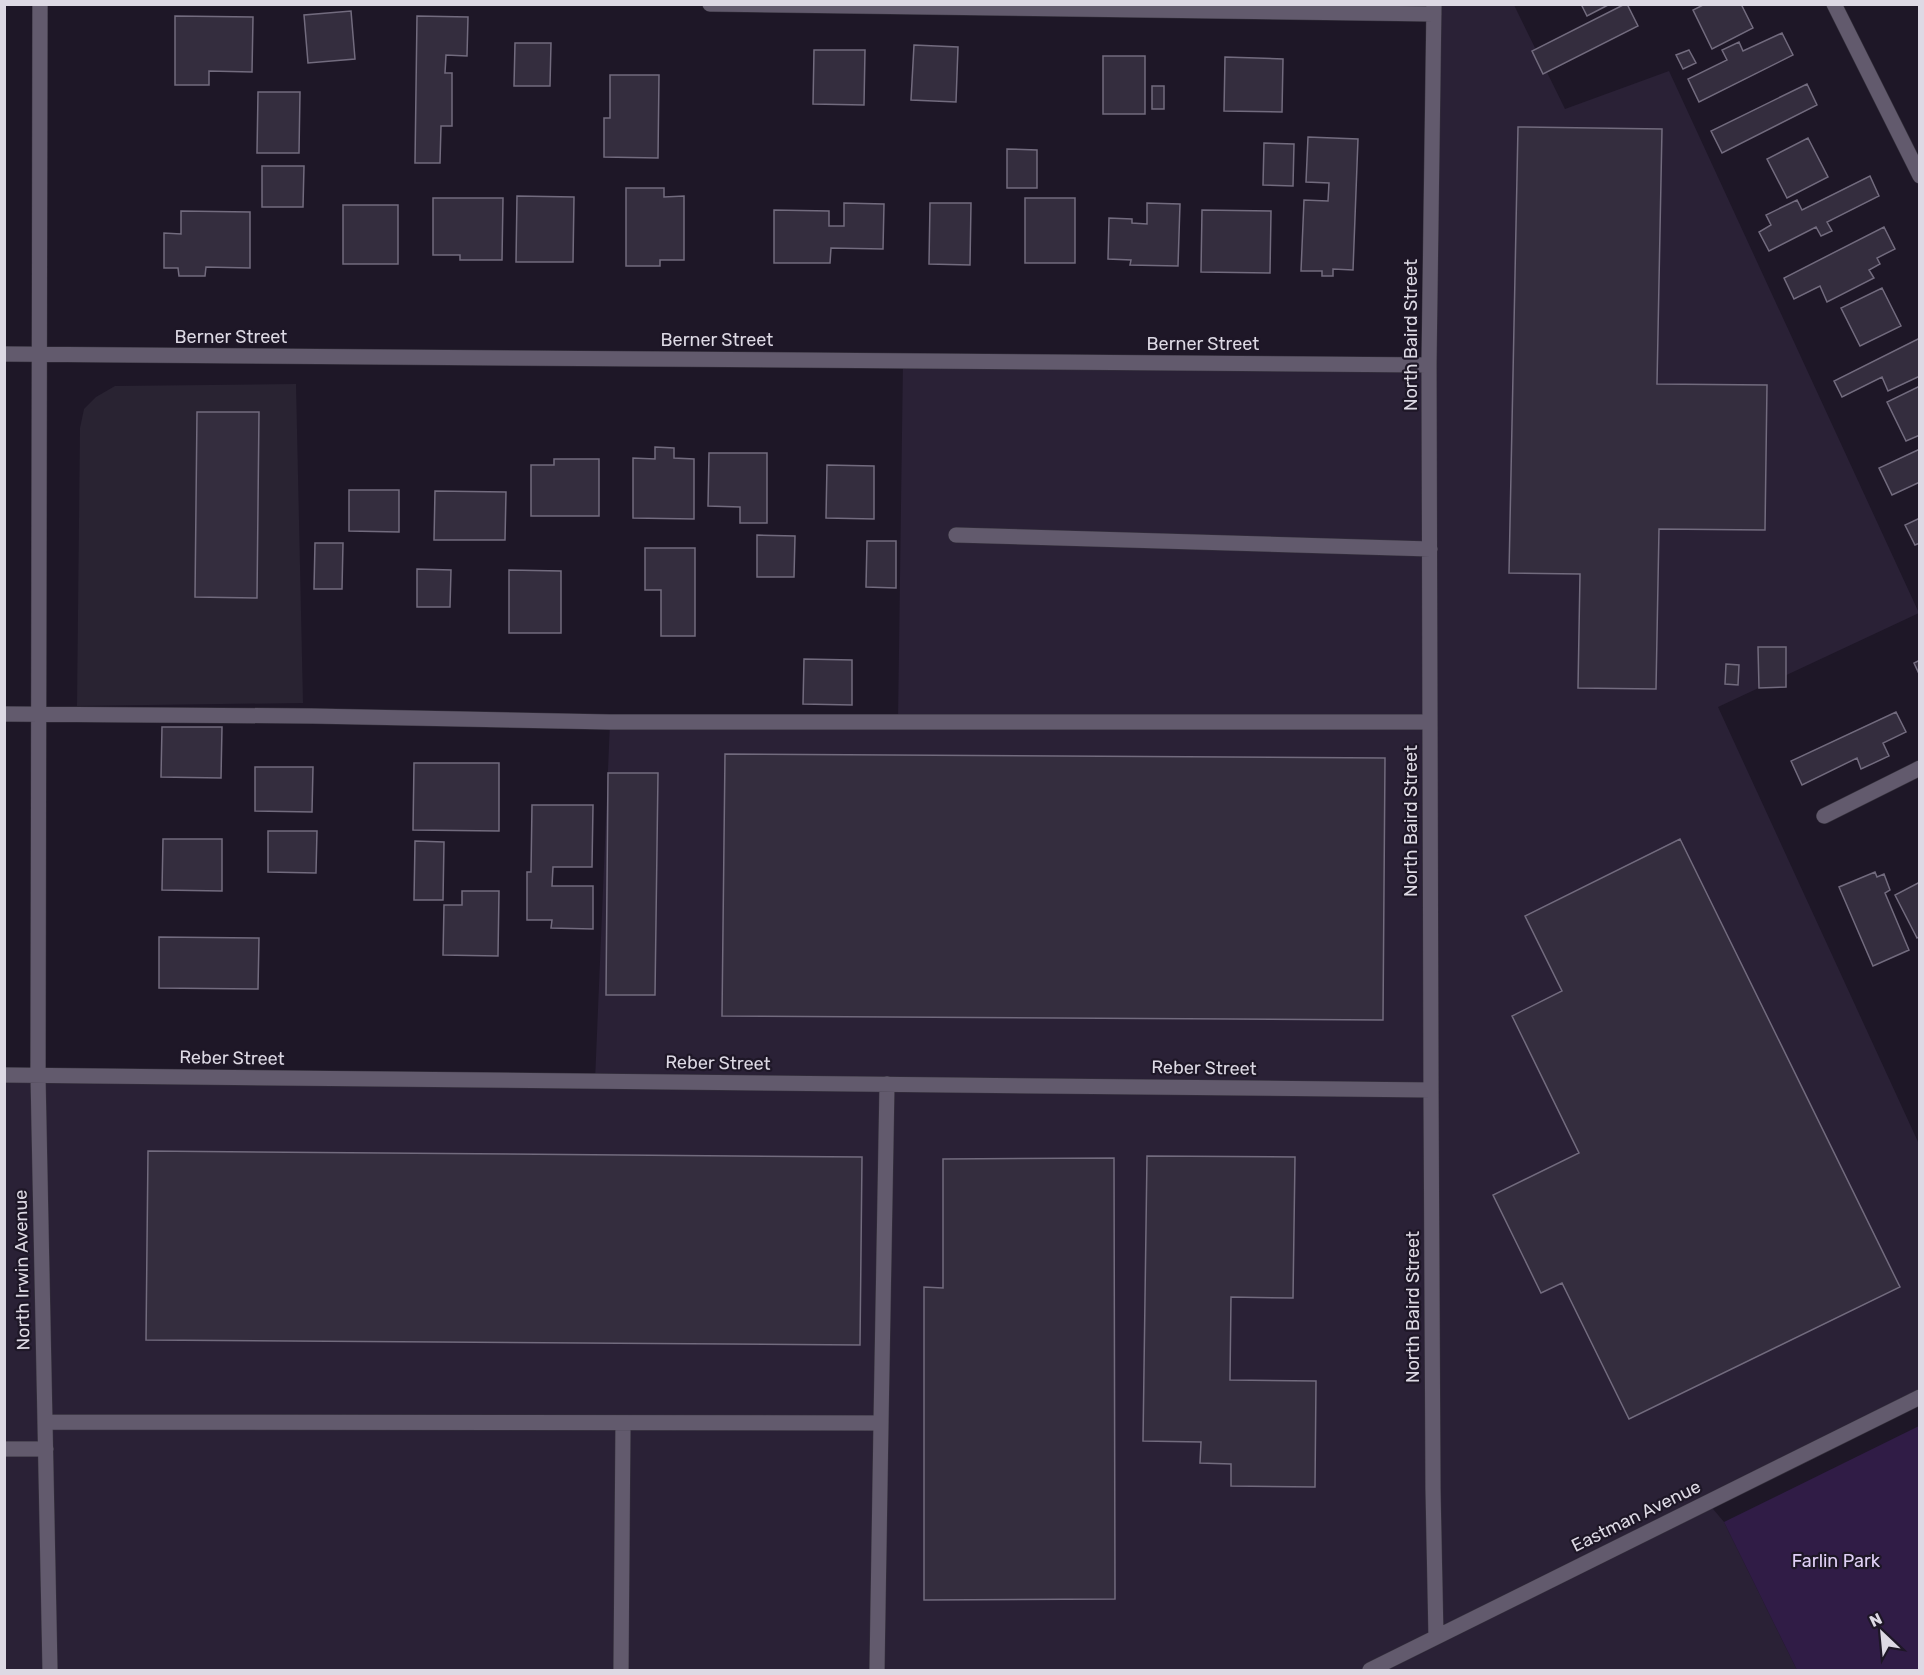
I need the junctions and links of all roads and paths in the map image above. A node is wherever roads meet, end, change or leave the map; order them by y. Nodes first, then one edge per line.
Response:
1 (40, 4) edge
2 (710, 4) edge
3 (1834, 4) edge
4 (1434, 9) edge
5 (1920, 176) edge
6 (4, 354) edge
7 (39, 355) junction
8 (1429, 365) junction
9 (956, 535) dead end
10 (1430, 549) junction
11 (4, 714) edge
12 (38, 714) junction
13 (1430, 722) junction
14 (1920, 768) edge
15 (1824, 816) dead end
16 (4, 1075) edge
17 (38, 1076) junction
18 (887, 1084) junction
19 (1431, 1090) junction
20 (1920, 1397) edge
21 (45, 1422) junction
22 (623, 1423) junction
23 (881, 1423) junction
24 (4, 1449) edge
25 (45, 1449) junction
26 (1436, 1637) junction
27 (50, 1671) edge
28 (621, 1671) edge
29 (877, 1671) edge
30 (1370, 1671) edge

1 - 7 street, North Irwin Avenue
2 - 4 street
3 - 5 street
4 - 8 street, North Baird Street
6 - 7 street, Berner Street
7 - 8 street, Berner Street
7 - 12 street, North Irwin Avenue
8 - 10 street, North Baird Street
9 - 10 street
10 - 13 street, North Baird Street
11 - 12 street
12 - 13 street
12 - 17 street, North Irwin Avenue
13 - 19 street, North Baird Street
14 - 15 street
16 - 17 street, Reber Street
17 - 18 street, Reber Street
17 - 21 street, North Irwin Avenue
18 - 19 street, Reber Street
18 - 23 street
19 - 26 street, North Baird Street
20 - 26 street, Eastman Avenue
21 - 22 street
21 - 25 street, North Irwin Avenue
22 - 23 street
22 - 28 street
23 - 29 street
24 - 25 street
25 - 27 street, North Irwin Avenue
26 - 30 street, Eastman Avenue

